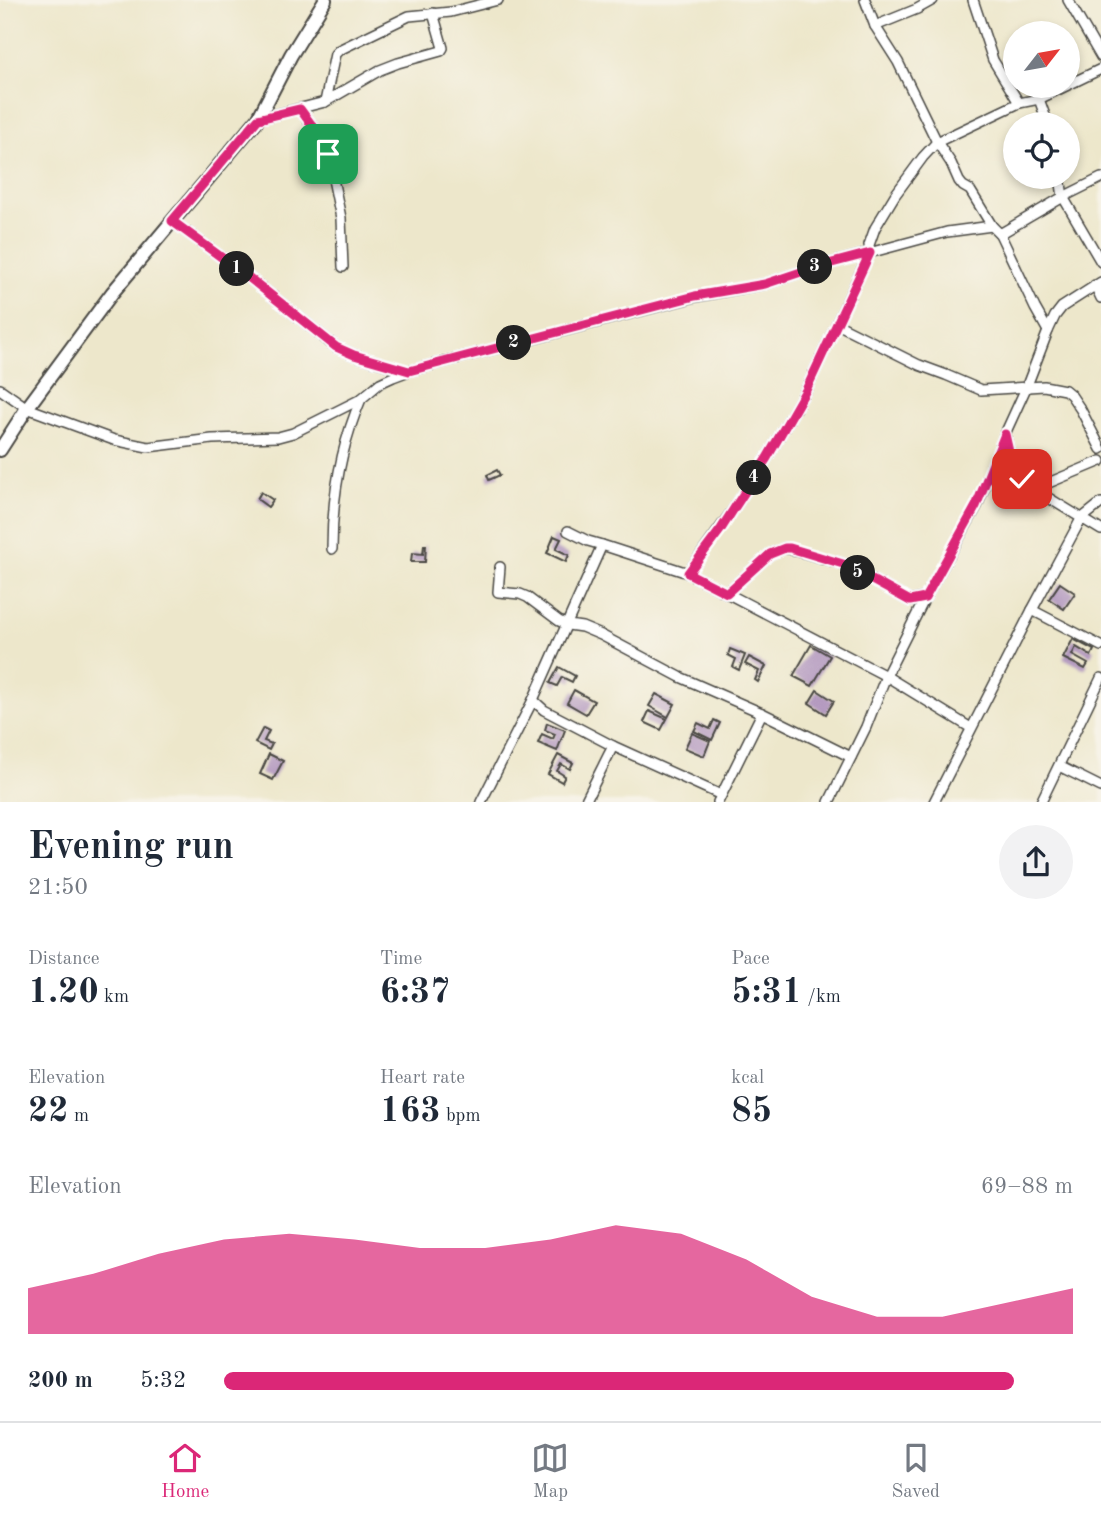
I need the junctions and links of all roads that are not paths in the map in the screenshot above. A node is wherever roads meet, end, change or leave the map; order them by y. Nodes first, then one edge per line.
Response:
1 (325, 0) edge
2 (498, 0) edge
3 (865, 0) edge
4 (933, 0) edge
5 (973, 0) edge
6 (1068, 0) edge
7 (433, 13) junction
8 (875, 26) junction
9 (1101, 57) edge
10 (1101, 69) edge
11 (1039, 99) junction
12 (325, 102) junction
13 (1019, 103) junction
14 (300, 109) junction
15 (1044, 112) edge
16 (258, 119) junction
17 (937, 142) junction
18 (1101, 178) edge
19 (1062, 189) edge
20 (1063, 197) junction
21 (172, 221) junction
22 (992, 226) junction
23 (1000, 234) junction
24 (870, 253) junction
25 (1101, 262) edge
26 (343, 267) dead end
27 (1098, 283) edge
28 (1101, 298) edge
29 (837, 324) junction
30 (1048, 331) junction
31 (409, 371) junction
32 (1026, 388) junction
33 (0, 389) edge
34 (361, 399) junction
35 (27, 408) junction
36 (1005, 434) junction
37 (1101, 449) edge
38 (0, 450) edge
39 (1101, 461) edge
40 (1034, 489) junction
41 (1101, 503) edge
42 (1081, 519) junction
43 (1101, 530) edge
44 (568, 531) dead end
45 (602, 545) junction
46 (332, 548) dead end
47 (500, 567) dead end
48 (688, 573) junction
49 (727, 593) junction
50 (925, 598) junction
51 (1032, 610) junction
52 (568, 625) junction
53 (1101, 646) edge
54 (886, 676) junction
55 (1101, 678) edge
56 (533, 700) junction
57 (762, 713) junction
58 (971, 728) junction
59 (613, 746) junction
60 (851, 757) junction
61 (1059, 766) junction
62 (1101, 787) edge
63 (719, 798) edge
64 (936, 801) edge
65 (481, 802) edge
66 (585, 802) edge
67 (829, 802) edge
68 (1041, 802) edge

1 - 16 street
2 - 7 street
3 - 8 street
4 - 8 street
5 - 13 street
6 - 9 street
7 - 12 street
7 - 12 street
8 - 17 street
10 - 11 street
11 - 13 street
11 - 15 street
12 - 14 street
13 - 17 street
14 - 16 street
14 - 26 street
16 - 21 street
17 - 22 street
17 - 24 street
18 - 20 street
19 - 20 street
20 - 23 street
20 - 25 street
21 - 31 street
21 - 35 street
22 - 23 street
22 - 24 street
23 - 30 street
24 - 29 street
24 - 31 street
27 - 28 street
27 - 30 street
29 - 32 street
29 - 48 street
30 - 32 street
31 - 34 street
32 - 36 street
32 - 37 street
33 - 35 street
34 - 35 street
34 - 46 street
35 - 38 street
36 - 40 street
36 - 50 street
39 - 40 street
40 - 42 street
41 - 42 street
42 - 43 street
42 - 51 street
44 - 45 street
45 - 48 street
45 - 52 street
47 - 52 street
48 - 49 street
49 - 50 street
49 - 54 street
50 - 54 street
51 - 53 street
51 - 58 street
52 - 56 street
52 - 57 street
54 - 58 street
54 - 60 street
55 - 61 street
56 - 59 street
56 - 65 street
57 - 60 street
57 - 63 street
58 - 64 street
59 - 63 street
59 - 66 street
60 - 67 street
61 - 62 street
61 - 68 street

